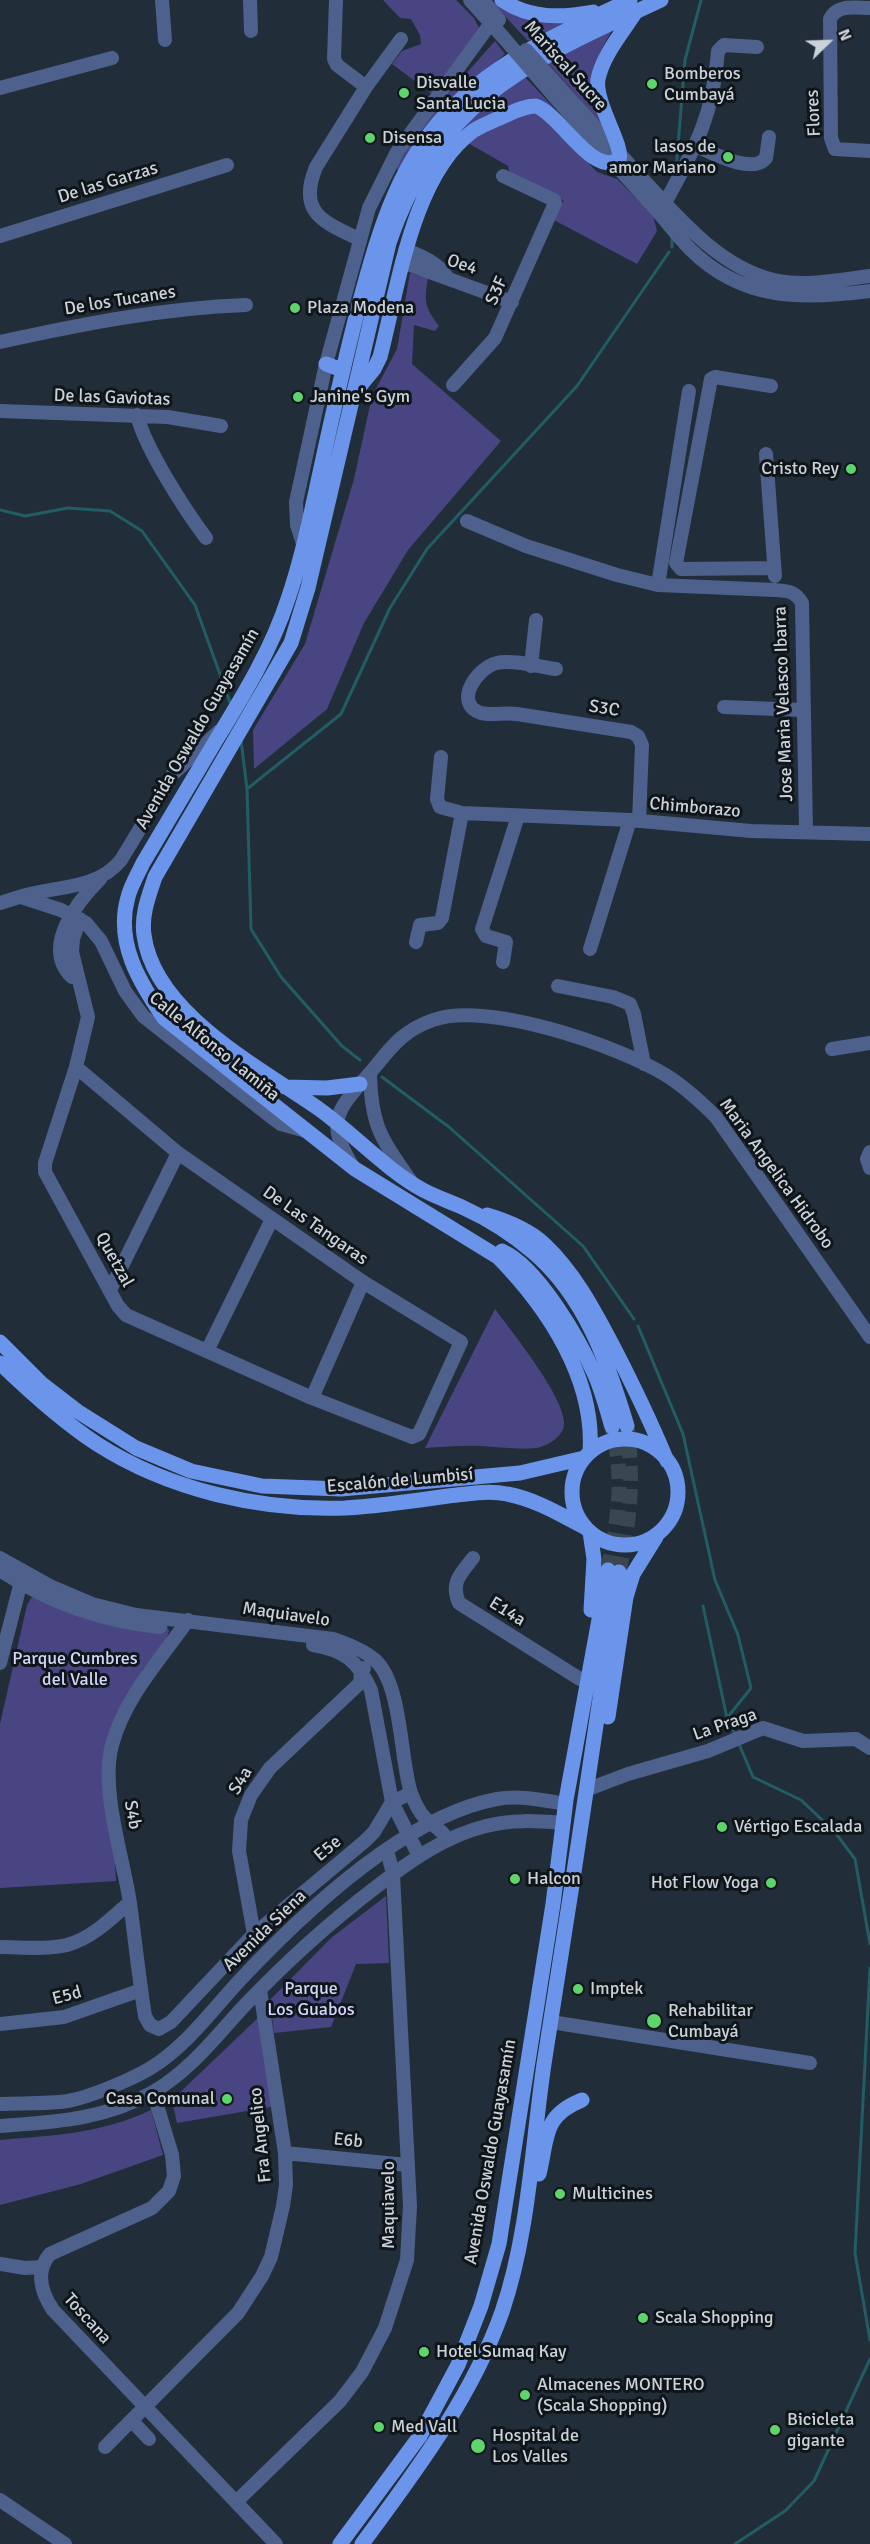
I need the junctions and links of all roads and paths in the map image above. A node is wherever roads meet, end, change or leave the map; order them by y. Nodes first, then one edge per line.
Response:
1 (162, 0) edge
2 (250, 0) edge
3 (336, 0) edge
4 (470, 0) edge
5 (483, 0) edge
6 (502, 0) edge
7 (661, 0) edge
8 (633, 6) edge
9 (616, 7) junction
10 (870, 8) edge
11 (493, 20) junction
12 (250, 31) dead end
13 (401, 39) dead end
14 (165, 40) dead end
15 (757, 47) dead end
16 (112, 58) dead end
17 (366, 87) junction
18 (0, 88) edge
19 (769, 137) dead end
20 (696, 146) junction
21 (870, 151) edge
22 (616, 159) junction
23 (227, 165) dead end
24 (502, 176) dead end
25 (665, 203) junction
26 (361, 234) junction
27 (0, 236) edge
28 (404, 256) junction
29 (870, 276) edge
30 (870, 291) edge
31 (512, 302) junction
32 (246, 305) dead end
33 (0, 342) edge
34 (326, 364) junction
35 (342, 370) junction
36 (453, 385) dead end
37 (771, 386) dead end
38 (689, 391) dead end
39 (353, 394) junction
40 (0, 411) edge
41 (137, 415) junction
42 (221, 426) dead end
43 (766, 454) dead end
44 (467, 521) dead end
45 (206, 538) dead end
46 (304, 547) junction
47 (774, 568) junction
48 (658, 585) junction
49 (776, 590) junction
50 (536, 620) dead end
51 (531, 666) junction
52 (556, 669) dead end
53 (724, 707) dead end
54 (804, 710) junction
55 (234, 722) junction
56 (441, 757) dead end
57 (462, 813) junction
58 (518, 816) junction
59 (635, 820) junction
60 (806, 831) junction
61 (870, 834) edge
62 (101, 877) junction
63 (21, 897) junction
64 (0, 903) edge
65 (75, 917) junction
66 (416, 942) dead end
67 (590, 949) dead end
68 (503, 962) dead end
69 (558, 986) dead end
70 (870, 1043) edge
71 (832, 1049) dead end
72 (644, 1064) junction
73 (76, 1067) junction
74 (368, 1076) junction
75 (285, 1087) junction
76 (335, 1122) junction
77 (309, 1132) junction
78 (870, 1152) edge
79 (178, 1153) junction
80 (870, 1168) edge
81 (355, 1169) junction
82 (411, 1182) junction
83 (467, 1210) junction
84 (272, 1219) junction
85 (458, 1231) junction
86 (363, 1282) junction
87 (110, 1290) junction
88 (870, 1337) edge
89 (0, 1342) edge
90 (207, 1351) junction
91 (0, 1363) edge
92 (312, 1398) junction
93 (419, 1434) joint
94 (587, 1455) junction
95 (667, 1461) junction
96 (588, 1530) junction
97 (659, 1533) junction
98 (0, 1558) edge
99 (473, 1558) dead end
100 (0, 1570) edge
101 (22, 1578) junction
102 (185, 1624) junction
103 (375, 1660) junction
104 (0, 1663) edge
105 (386, 1677) junction
106 (580, 1679) junction
107 (363, 1680) junction
108 (870, 1748) edge
109 (591, 1788) junction
110 (411, 1793) junction
111 (392, 1802) junction
112 (565, 1802) junction
113 (431, 1823) junction
114 (563, 1823) junction
115 (581, 1828) junction
116 (408, 1837) junction
117 (448, 1840) junction
118 (387, 1850) junction
119 (419, 1856) junction
120 (393, 1874) junction
121 (130, 1902) junction
122 (254, 1934) junction
123 (0, 1947) edge
124 (260, 1989) junction
125 (141, 1990) junction
126 (551, 2022) junction
127 (0, 2024) edge
128 (159, 2030) joint
129 (810, 2063) dead end
130 (153, 2092) junction
131 (582, 2100) dead end
132 (0, 2104) edge
133 (0, 2126) edge
134 (285, 2153) junction
135 (407, 2165) junction
136 (527, 2198) junction
137 (0, 2264) edge
138 (42, 2267) junction
139 (144, 2408) junction
140 (132, 2421) junction
141 (149, 2439) dead end
142 (105, 2447) dead end
143 (0, 2500) edge
144 (237, 2501) junction
145 (65, 2544) edge
146 (276, 2544) edge
147 (340, 2544) edge
148 (362, 2544) edge

1 - 14 street
2 - 12 street
3 - 17 street
4 - 11 street, Mariscal Sucre
5 - 11 street, Mariscal Sucre
6 - 9 main road
7 - 8 main road, Avenida Oswaldo Guayasamín
8 - 9 main road, Avenida Oswaldo Guayasamín
8 - 22 main road
8 - 39 main road, Avenida Oswaldo Guayasamín
9 - 35 main road, Avenida Oswaldo Guayasamín
10 - 21 street, Flores
11 - 22 street, Mariscal Sucre, bridge
11 - 26 street
13 - 17 street
15 - 20 street
16 - 18 street
17 - 26 street
19 - 20 street
20 - 25 street
22 - 25 street
22 - 28 main road
22 - 30 street
23 - 27 street, De las Garzas
24 - 31 street, S3F
25 - 29 street
26 - 34 street
28 - 31 street, Oe4
28 - 39 main road
31 - 36 street, S3F
32 - 33 street, De los Tucanes
34 - 35 main road
34 - 46 street
35 - 46 main road, Avenida Oswaldo Guayasamín
37 - 47 street
38 - 48 street
39 - 55 main road, Avenida Oswaldo Guayasamín
40 - 41 street, De las Gaviotas
41 - 42 street, De las Gaviotas
41 - 45 street
43 - 47 street
44 - 48 street, Jose Maria Velasco Ibarra
46 - 55 main road, Avenida Oswaldo Guayasamín
47 - 49 street
48 - 49 street, Jose Maria Velasco Ibarra
49 - 54 street, Jose Maria Velasco Ibarra
50 - 51 street
51 - 52 street
51 - 59 street, S3C
53 - 54 street
54 - 60 street, Jose Maria Velasco Ibarra
55 - 62 street
55 - 75 main road, Avenida Oswaldo Guayasamín
55 - 77 main road, Avenida Oswaldo Guayasamín
56 - 57 street
57 - 58 street, Chimborazo
57 - 66 street
58 - 59 street, Chimborazo
58 - 68 street
59 - 60 street, Chimborazo
59 - 67 street, S3C
60 - 61 street, Chimborazo
62 - 63 street
62 - 65 street
63 - 64 street
63 - 65 street, Calle Alfonso Lamiña
65 - 73 street, Quetzal
65 - 77 street, Calle Alfonso Lamiña
69 - 72 street
70 - 71 street
72 - 74 street, Maria Angelica Hidrobo
72 - 88 street, Maria Angelica Hidrobo
73 - 79 street, De Las Tangaras
73 - 87 street, Quetzal
74 - 75 main road
74 - 76 street, Maria Angelica Hidrobo
74 - 82 street
75 - 76 main road, Avenida Oswaldo Guayasamín
76 - 81 street
76 - 82 main road, Avenida Oswaldo Guayasamín
77 - 81 main road, Avenida Oswaldo Guayasamín
78 - 80 street
79 - 84 street, De Las Tangaras
79 - 87 street
81 - 85 main road, Avenida Oswaldo Guayasamín
82 - 83 main road, Avenida Oswaldo Guayasamín
83 - 85 main road, Avenida Oswaldo Guayasamín
83 - 95 main road, Avenida Oswaldo Guayasamín
84 - 86 street, De Las Tangaras
84 - 90 street
85 - 94 main road, Avenida Oswaldo Guayasamín
86 - 92 street
86 - 93 street, De Las Tangaras
87 - 90 street, Quetzal
89 - 94 main road, Escalón de Lumbisí
90 - 92 street, Quetzal
91 - 96 main road, Escalón de Lumbisí
92 - 93 street, Quetzal
94 - 95 main road
94 - 96 main road
95 - 97 main road
96 - 97 main road
96 - 106 main road, Avenida Oswaldo Guayasamín
97 - 109 main road, Avenida Oswaldo Guayasamín
98 - 101 street, Maquiavelo
99 - 106 street, E14a
100 - 101 street, Maquiavelo
101 - 102 street, Maquiavelo
101 - 104 street
102 - 103 street, Maquiavelo
102 - 107 street, Maquiavelo
102 - 121 street, S4b
103 - 105 street, Maquiavelo
103 - 107 street, S4a
105 - 107 street, S4a
105 - 110 street, Maquiavelo
106 - 112 main road, Avenida Oswaldo Guayasamín
107 - 111 street
107 - 122 street, S4a
108 - 109 street, La Praga
109 - 115 main road, Avenida Oswaldo Guayasamín
110 - 111 street
110 - 113 street, Maquiavelo
111 - 116 street
111 - 122 street, E5e
112 - 113 street, Avenida Siena
112 - 114 main road, Avenida Oswaldo Guayasamín
112 - 115 main road, Avenida Oswaldo Guayasamín
113 - 116 street, Avenida Siena
113 - 117 street, Maquiavelo
114 - 117 street, Avenida Siena
114 - 147 main road, Avenida Oswaldo Guayasamín
115 - 126 main road, Avenida Oswaldo Guayasamín
116 - 118 street, Avenida Siena
116 - 119 street
117 - 119 street, Avenida Siena
118 - 120 street, Maquiavelo
118 - 132 street, Avenida Siena
119 - 120 street, Avenida Siena
120 - 124 street, Avenida Siena
120 - 135 street, Maquiavelo
121 - 123 street
121 - 125 street, S4b
122 - 128 street, E5e
124 - 130 street, Avenida Siena
124 - 134 street, Fra Angelico
125 - 127 street, E5d
125 - 128 street, S4b
126 - 129 street
126 - 136 main road, Avenida Oswaldo Guayasamín
130 - 133 street, Avenida Siena
130 - 138 street
131 - 136 main road
134 - 135 street, E6b
134 - 139 street, Fra Angelico
135 - 144 street, Maquiavelo
136 - 148 main road, Avenida Oswaldo Guayasamín
137 - 138 street
138 - 139 street, Toscana
139 - 140 street, Fra Angelico
139 - 144 street, Toscana
140 - 141 street
140 - 142 street, Fra Angelico
143 - 145 street
144 - 146 street, Toscana

